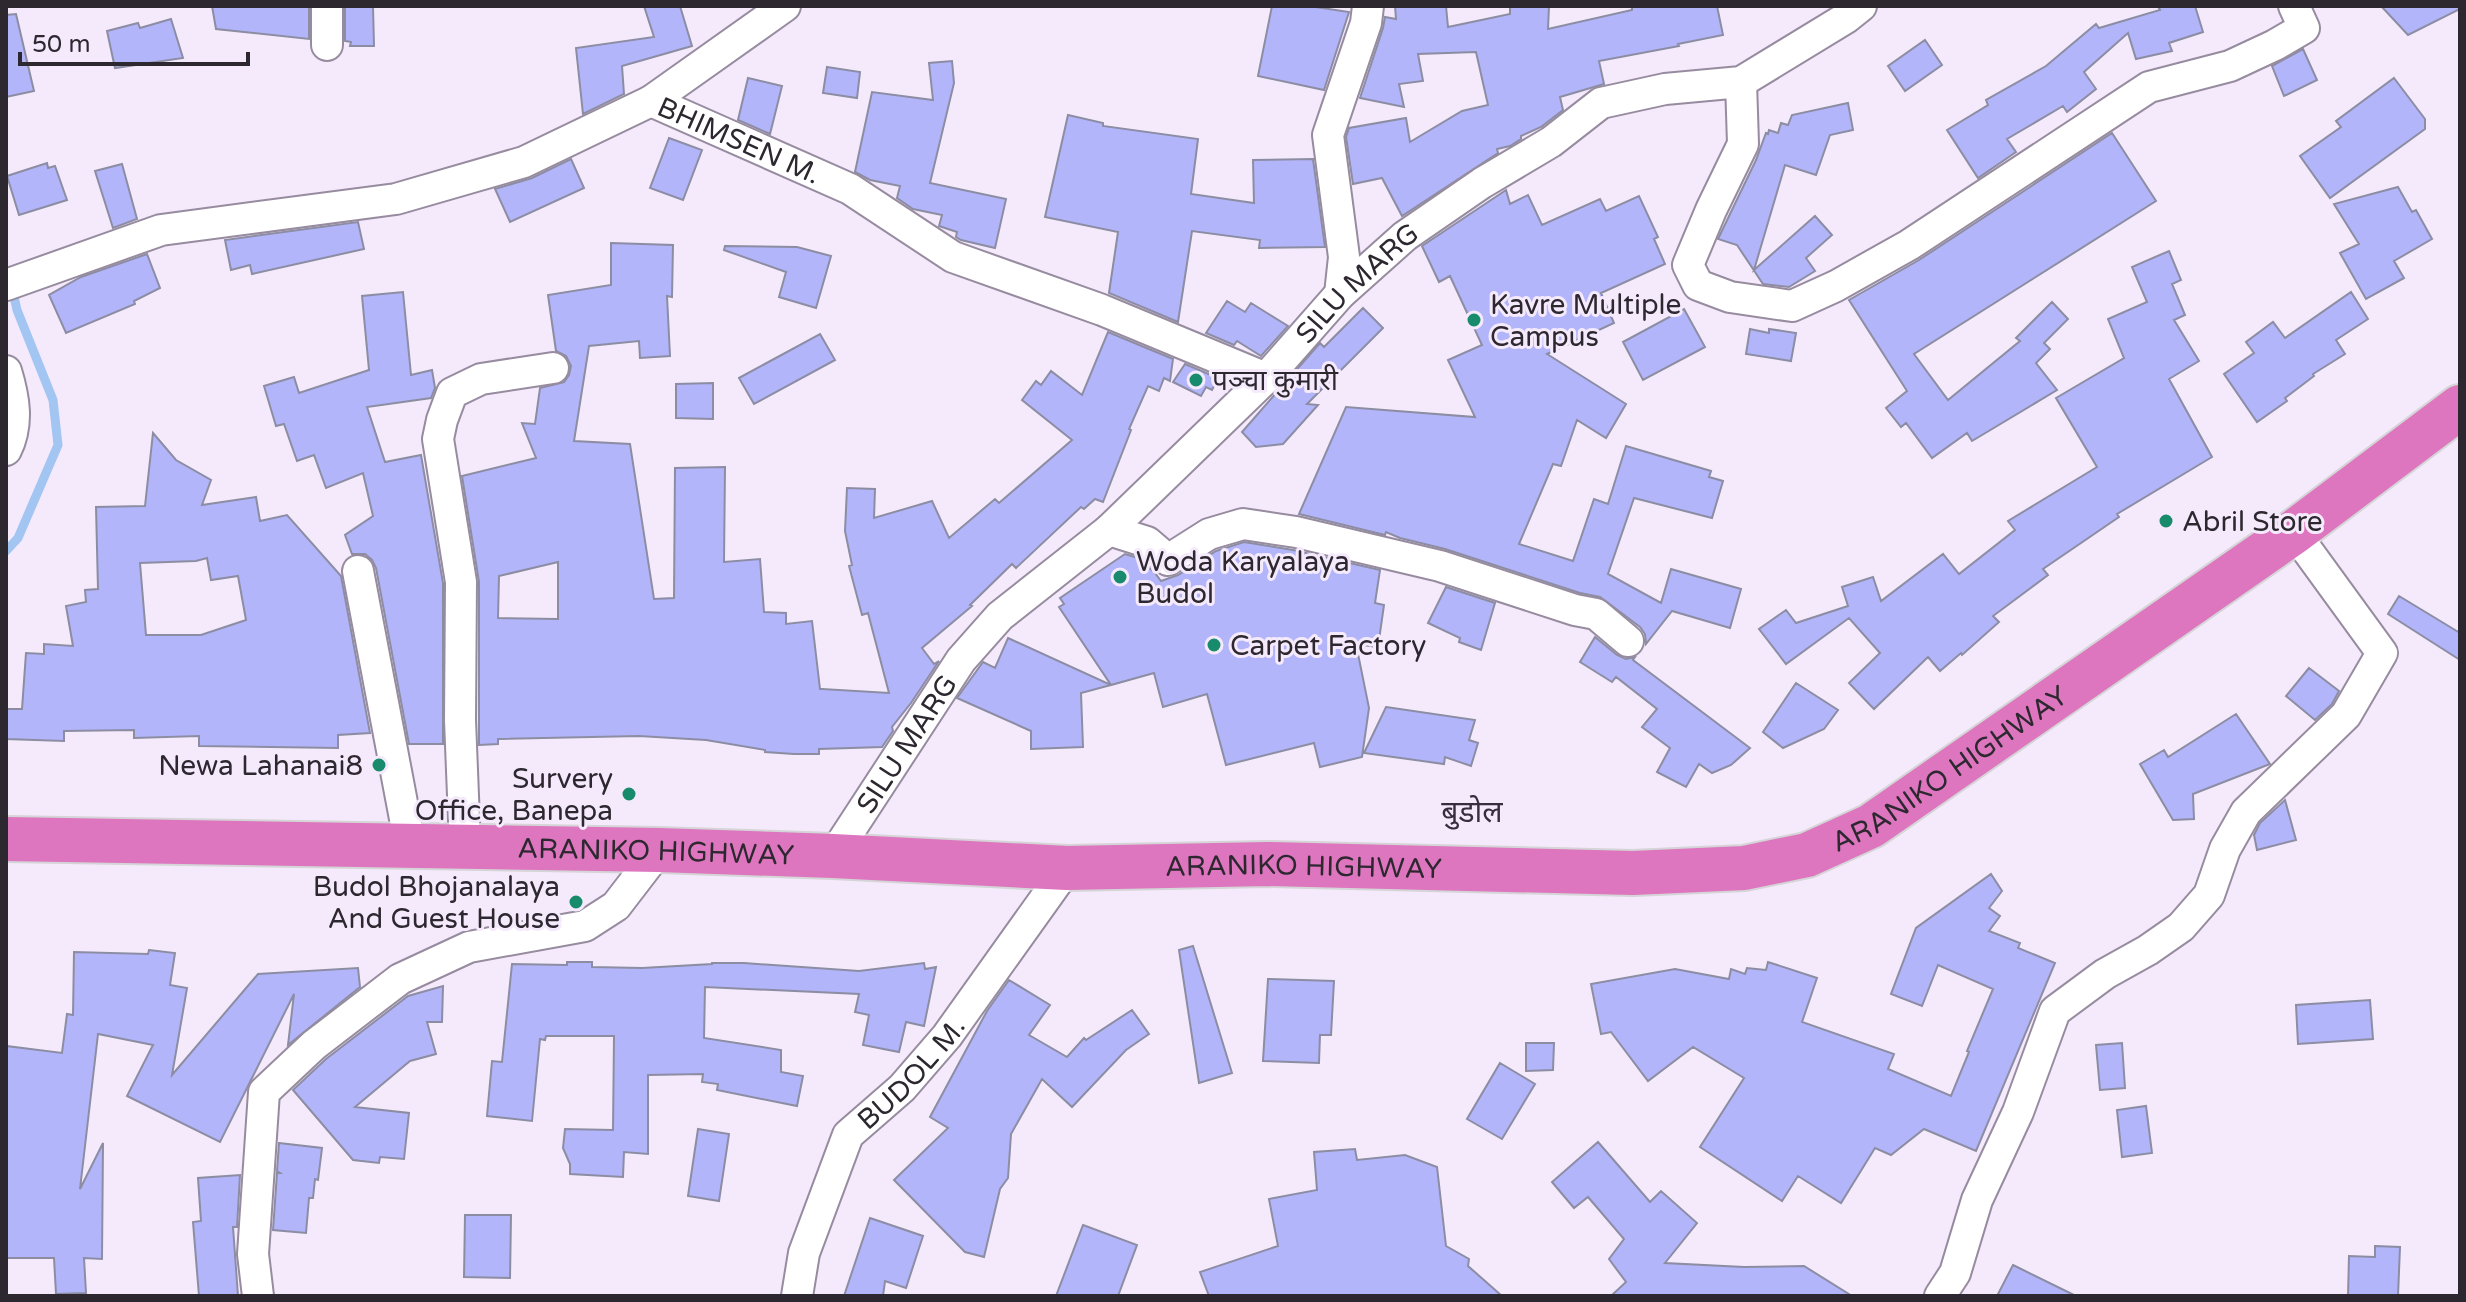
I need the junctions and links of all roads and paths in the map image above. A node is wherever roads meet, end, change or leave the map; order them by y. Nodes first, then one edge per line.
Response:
1 (327, 6) edge
2 (785, 6) edge
3 (1368, 6) edge
4 (1861, 6) edge
5 (2294, 6) edge
6 (327, 45) dead end
7 (1741, 82) junction
8 (651, 101) junction
9 (6, 285) edge
10 (1340, 294) junction
11 (553, 368) dead end
12 (6, 371) edge
13 (1266, 378) junction
14 (2460, 407) edge
15 (6, 450) edge
16 (1109, 530) junction
17 (2294, 532) junction
18 (358, 571) dead end
19 (1628, 641) dead end
20 (6, 839) edge
21 (410, 845) junction
22 (465, 846) junction
23 (659, 850) junction
24 (833, 856) junction
25 (1067, 868) junction
26 (258, 1296) edge
27 (797, 1296) edge
28 (1940, 1296) edge

1 - 6 street
2 - 8 street
3 - 10 street
4 - 7 street, SILU MARG
5 - 7 street
7 - 10 street, SILU MARG
8 - 9 street, BHIMSEN M.
8 - 13 street, BHIMSEN M.
10 - 13 street, SILU MARG
11 - 22 street
12 - 15 street
13 - 16 street, SILU MARG
14 - 17 highway, ARANIKO HIGHWAY
16 - 19 street
16 - 24 street, SILU MARG
17 - 25 highway, ARANIKO HIGHWAY
17 - 28 street
18 - 21 street
20 - 21 highway, ARANIKO HIGHWAY
21 - 22 highway, ARANIKO HIGHWAY
22 - 23 highway, ARANIKO HIGHWAY
23 - 24 highway, ARANIKO HIGHWAY
23 - 26 street
24 - 25 highway, ARANIKO HIGHWAY
25 - 27 street, BUDOL M.

